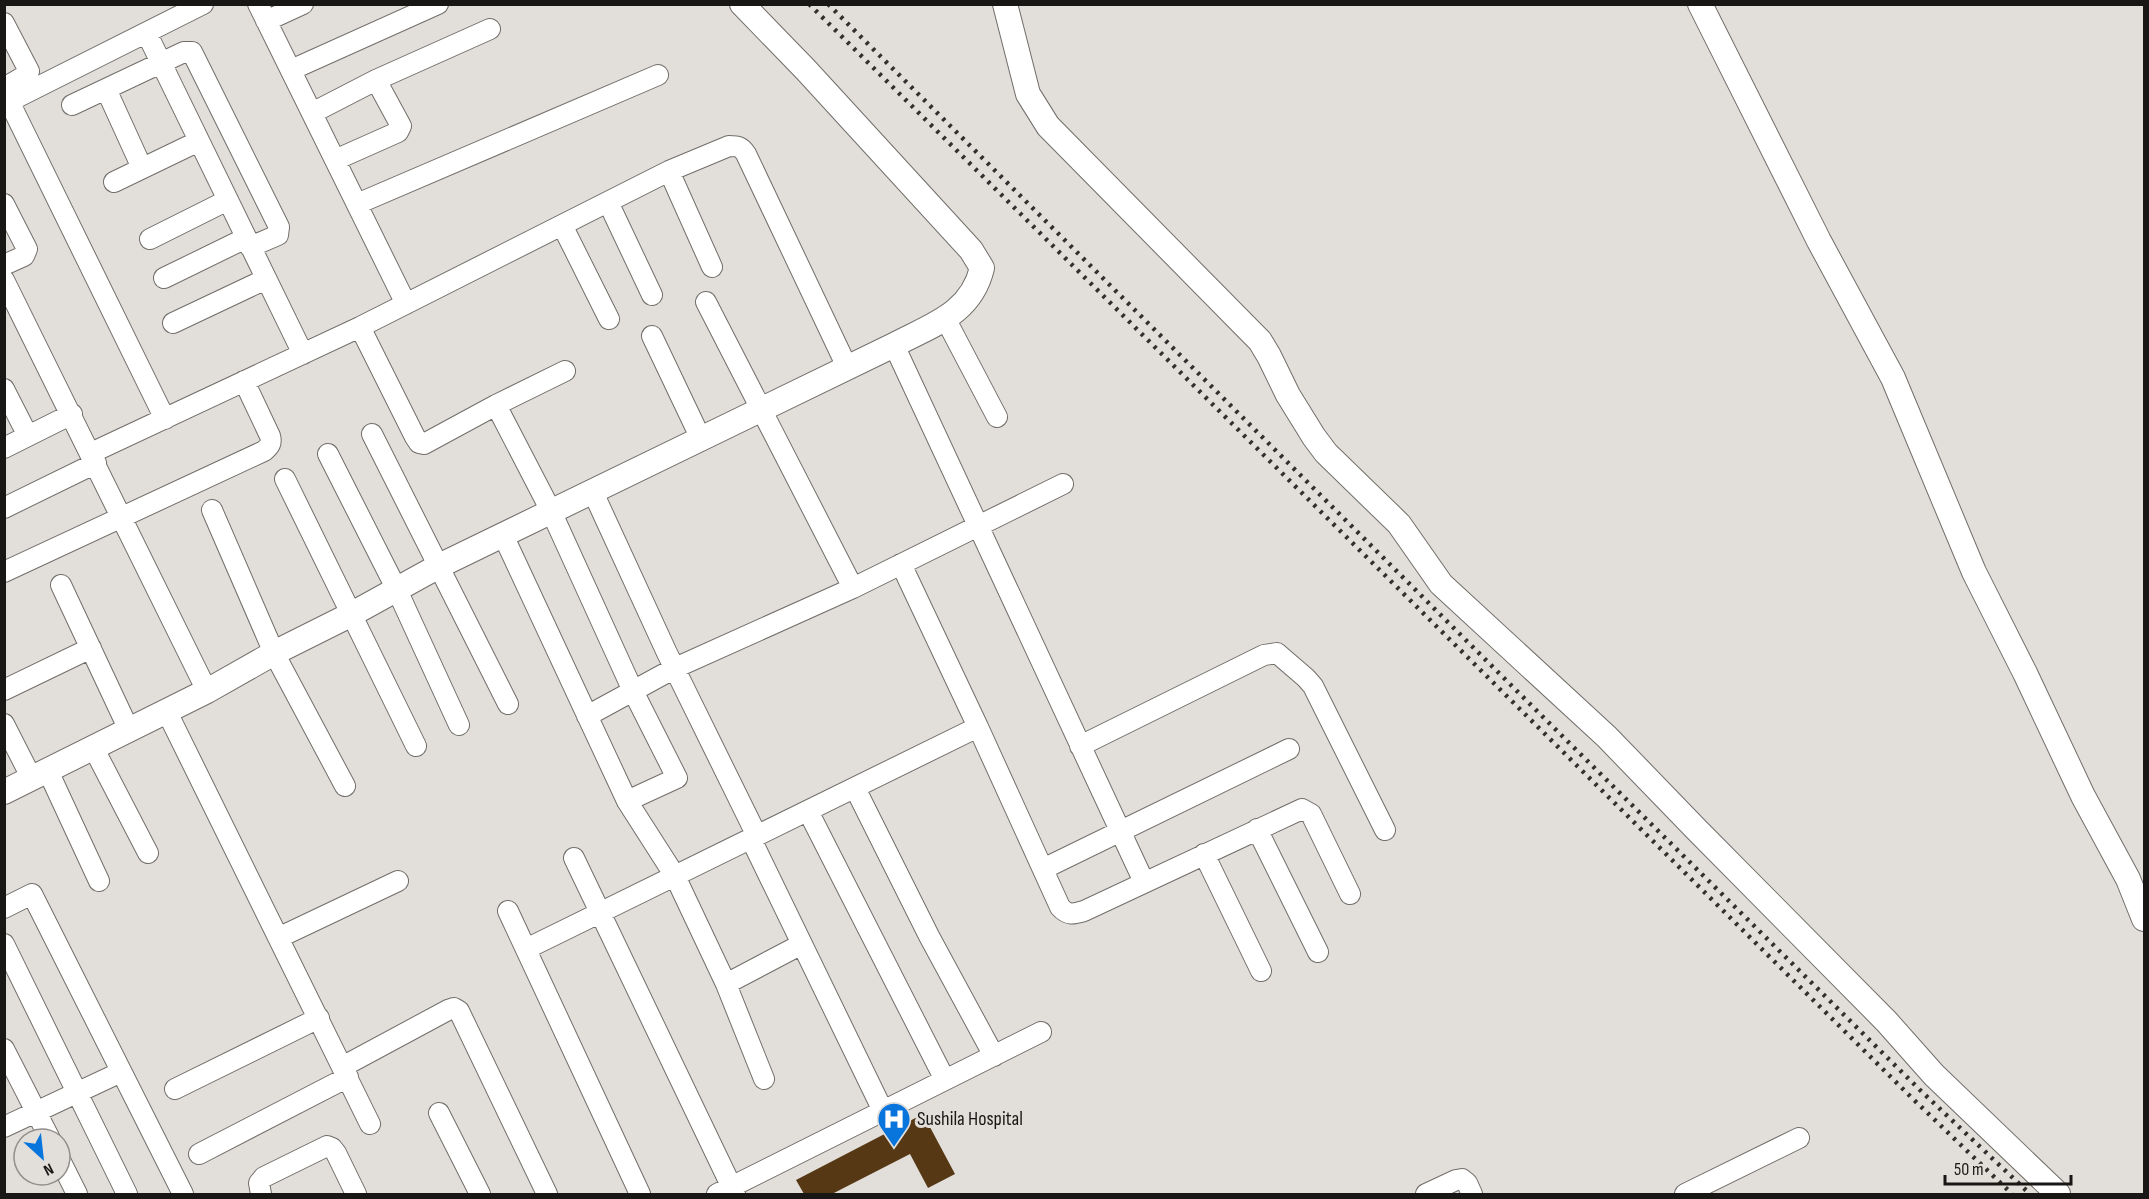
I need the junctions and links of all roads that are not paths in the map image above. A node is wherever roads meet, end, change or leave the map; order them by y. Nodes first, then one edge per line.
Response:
1 (203, 4) edge
2 (303, 4) edge
3 (438, 4) edge
4 (742, 4) edge
5 (1005, 4) edge
6 (1700, 4) edge
7 (262, 13) edge
8 (490, 29) dead end
9 (7, 32) edge
10 (150, 40) dead end
11 (160, 62) junction
12 (291, 70) junction
13 (658, 75) dead end
14 (376, 80) junction
15 (106, 89) junction
16 (6, 93) edge
17 (72, 105) dead end
18 (312, 113) junction
19 (199, 141) junction
20 (335, 160) junction
21 (142, 168) junction
22 (669, 171) junction
23 (114, 182) dead end
24 (228, 200) junction
25 (608, 202) junction
26 (4, 204) edge
27 (357, 204) junction
28 (562, 225) junction
29 (150, 239) dead end
30 (248, 243) junction
31 (4, 265) edge
32 (712, 267) dead end
33 (164, 278) dead end
34 (266, 279) junction
35 (4, 280) edge
36 (652, 295) dead end
37 (706, 302) dead end
38 (406, 304) junction
39 (945, 318) junction
40 (609, 319) dead end
41 (173, 323) dead end
42 (360, 327) junction
43 (652, 336) dead end
44 (894, 345) junction
45 (303, 354) junction
46 (847, 367) junction
47 (565, 371) dead end
48 (244, 381) junction
49 (4, 389) edge
50 (496, 405) junction
51 (760, 411) junction
52 (72, 414) junction
53 (997, 417) dead end
54 (165, 419) junction
55 (372, 434) dead end
56 (28, 436) junction
57 (701, 439) junction
58 (4, 448) edge
59 (328, 454) dead end
60 (94, 458) junction
61 (285, 479) dead end
62 (1063, 484) dead end
63 (592, 490) junction
64 (4, 508) edge
65 (212, 510) dead end
66 (551, 511) junction
67 (120, 517) junction
68 (978, 525) junction
69 (503, 535) junction
70 (902, 564) junction
71 (439, 566) junction
72 (4, 572) edge
73 (61, 585) dead end
74 (853, 588) junction
75 (397, 590) junction
76 (352, 614) junction
77 (91, 648) junction
78 (274, 653) junction
79 (675, 668) junction
80 (4, 690) edge
81 (207, 690) junction
82 (633, 691) junction
83 (508, 704) dead end
84 (167, 712) junction
85 (587, 716) junction
86 (4, 724) edge
87 (459, 725) dead end
88 (978, 727) junction
89 (129, 730) junction
90 (416, 746) dead end
91 (1080, 746) junction
92 (93, 747) junction
93 (1289, 749) dead end
94 (40, 775) junction
95 (345, 786) dead end
96 (855, 788) junction
97 (4, 792) edge
98 (627, 801) junction
99 (808, 811) junction
100 (1257, 829) junction
101 (1385, 830) dead end
102 (1119, 831) junction
103 (754, 837) junction
104 (148, 853) dead end
105 (1204, 854) junction
106 (574, 858) dead end
107 (1043, 869) junction
108 (675, 876) junction
109 (99, 881) dead end
110 (398, 881) dead end
111 (1144, 882) junction
112 (1350, 894) dead end
113 (4, 908) edge
114 (508, 911) dead end
115 (600, 913) junction
116 (2145, 919) edge
117 (280, 937) junction
118 (4, 944) edge
119 (802, 944) junction
120 (526, 949) junction
121 (1318, 952) dead end
122 (1261, 971) dead end
123 (726, 984) junction
124 (319, 1018) junction
125 (1041, 1032) dead end
126 (4, 1049) edge
127 (994, 1056) junction
128 (121, 1072) junction
129 (345, 1072) junction
130 (764, 1079) dead end
131 (945, 1080) junction
132 (175, 1089) dead end
133 (78, 1092) junction
134 (883, 1111) junction
135 (37, 1112) junction
136 (439, 1113) dead end
137 (370, 1124) dead end
138 (4, 1127) edge
139 (44, 1127) edge
140 (1799, 1138) dead end
141 (199, 1154) dead end
142 (728, 1192) edge
143 (127, 1194) edge
144 (183, 1194) edge
145 (261, 1194) edge
146 (356, 1194) edge
147 (480, 1194) edge
148 (547, 1194) edge
149 (640, 1194) edge
150 (1426, 1194) edge
151 (1472, 1194) edge
152 (1685, 1194) edge
153 (2058, 1194) edge

1 - 16 street
2 - 7 street
3 - 12 street
4 - 39 street
5 - 153 street
6 - 116 street
7 - 12 street
8 - 14 street
9 - 16 street
10 - 11 street
11 - 15 street
11 - 19 street
11 - 30 street
12 - 18 street
13 - 27 street
14 - 18 street
14 - 20 street
15 - 17 street
15 - 21 street
16 - 54 street
18 - 20 street
19 - 21 street
19 - 24 street
20 - 27 street
21 - 23 street
22 - 25 street
22 - 32 street
22 - 46 street
24 - 29 street
24 - 30 street
25 - 28 street
25 - 36 street
26 - 31 street
27 - 38 street
28 - 38 street
28 - 40 street
30 - 33 street
30 - 34 street
34 - 41 street
34 - 45 street
35 - 52 street
37 - 51 street
38 - 42 street
39 - 44 street
39 - 53 street
42 - 45 street
42 - 50 street
43 - 57 street
44 - 46 street
44 - 68 street
45 - 48 street
46 - 51 street
47 - 50 street
48 - 54 street
48 - 67 street
49 - 56 street
50 - 66 street
51 - 57 street
51 - 74 street
52 - 56 street
52 - 60 street
54 - 60 street
55 - 71 street
56 - 58 street
57 - 63 street
59 - 75 street
60 - 64 street
60 - 67 street
61 - 76 street
62 - 68 street
63 - 66 street
63 - 79 street
65 - 78 street
66 - 69 street
66 - 82 street
67 - 72 street
67 - 81 street
68 - 70 street
68 - 91 street
69 - 71 street
69 - 85 street
70 - 74 street
70 - 88 street
71 - 75 street
71 - 83 street
73 - 77 street
74 - 79 street
75 - 76 street
75 - 87 street
76 - 78 street
76 - 90 street
77 - 80 street
77 - 89 street
78 - 81 street
78 - 95 street
79 - 82 street
79 - 103 street
81 - 84 street
82 - 85 street
82 - 98 street
84 - 89 street
84 - 117 street
85 - 98 street
86 - 94 street
88 - 96 street
88 - 107 street
89 - 92 street
91 - 101 street
91 - 102 street
92 - 94 street
92 - 104 street
93 - 102 street
94 - 97 street
94 - 109 street
96 - 99 street
96 - 127 street
98 - 108 street
99 - 103 street
99 - 131 street
100 - 105 street
100 - 112 street
100 - 121 street
102 - 107 street
102 - 111 street
103 - 108 street
103 - 119 street
105 - 111 street
105 - 122 street
106 - 115 street
107 - 111 street
108 - 115 street
108 - 123 street
110 - 117 street
113 - 128 street
114 - 120 street
115 - 120 street
115 - 142 street
117 - 124 street
118 - 133 street
119 - 123 street
119 - 134 street
120 - 149 street
123 - 130 street
124 - 129 street
124 - 132 street
125 - 127 street
126 - 135 street
127 - 131 street
128 - 133 street
128 - 144 street
129 - 137 street
129 - 141 street
129 - 148 street
131 - 134 street
133 - 135 street
133 - 143 street
134 - 142 street
135 - 138 street
135 - 139 street
136 - 147 street
140 - 152 street
145 - 146 street
150 - 151 street

